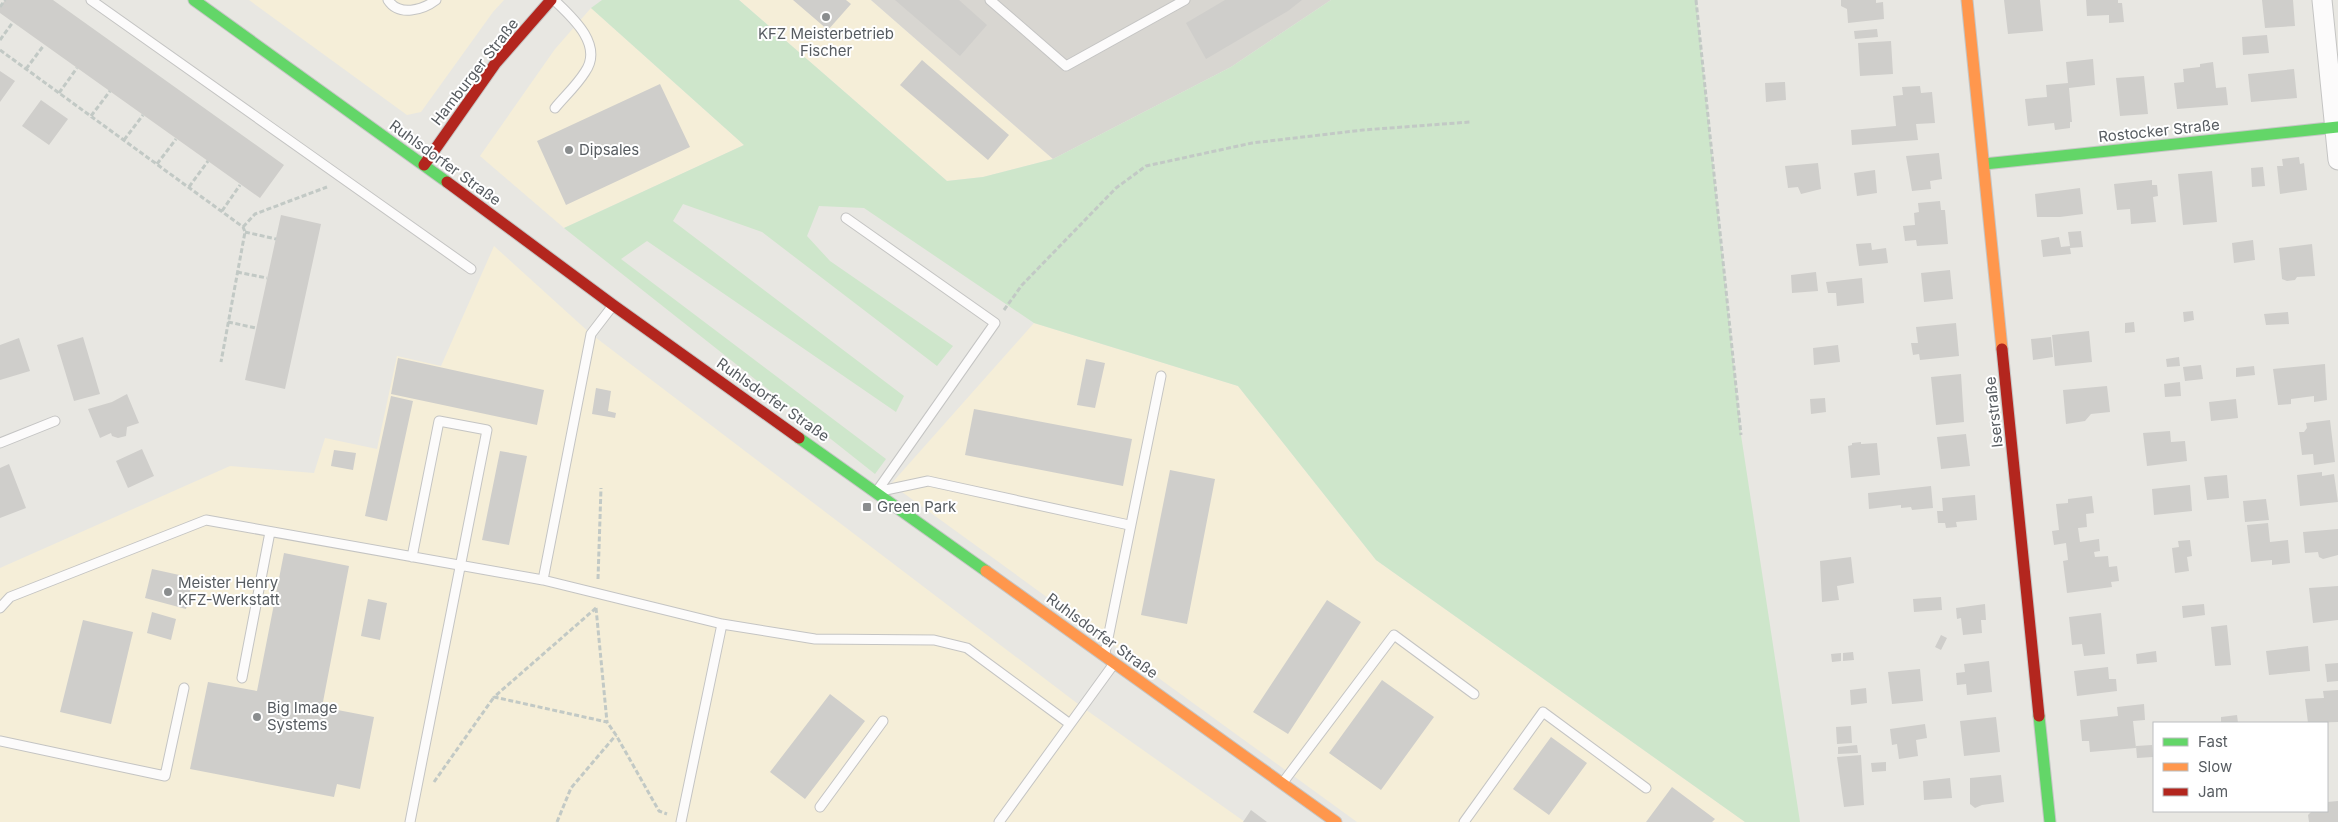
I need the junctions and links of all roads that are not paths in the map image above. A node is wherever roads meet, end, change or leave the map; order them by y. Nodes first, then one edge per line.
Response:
1 (92, 0) edge
2 (194, 0) edge
3 (388, 0) edge
4 (436, 0) edge
5 (552, 0) edge
6 (990, 0) edge
7 (1185, 0) edge
8 (1967, 0) edge
9 (2322, 0) edge
10 (554, 108) dead end
11 (2336, 127) edge
12 (2338, 160) edge
13 (1984, 164) junction
14 (424, 165) junction
15 (846, 218) dead end
16 (471, 268) dead end
17 (613, 306) junction
18 (1161, 376) dead end
19 (55, 421) dead end
20 (0, 443) edge
21 (876, 492) junction
22 (1129, 525) junction
23 (270, 532) junction
24 (412, 557) junction
25 (461, 565) junction
26 (543, 580) junction
27 (0, 608) edge
28 (722, 624) junction
29 (1104, 656) junction
30 (1114, 663) junction
31 (242, 678) dead end
32 (184, 688) dead end
33 (1474, 694) dead end
34 (883, 721) dead end
35 (1070, 724) junction
36 (0, 741) edge
37 (1282, 784) junction
38 (1646, 788) dead end
39 (820, 807) dead end
40 (682, 820) edge
41 (410, 822) edge
42 (999, 822) edge
43 (1336, 822) edge
44 (1464, 822) edge
45 (2050, 822) edge

1 - 16 lane
2 - 14 street, Ruhlsdorfer Straße
3 - 4 lane
5 - 10 lane
5 - 14 street, Hamburger Straße
6 - 7 lane
8 - 13 street, Iserstraße
9 - 11 street
11 - 12 street
11 - 13 street, Rostocker Straße
13 - 45 street, Iserstraße
14 - 17 street, Ruhlsdorfer Straße
15 - 21 lane
17 - 21 street, Ruhlsdorfer Straße
17 - 26 lane
18 - 22 lane
19 - 20 lane
21 - 22 lane
21 - 29 street, Ruhlsdorfer Straße
22 - 29 lane
23 - 24 lane
23 - 27 lane
23 - 31 lane
24 - 25 lane
24 - 25 lane
25 - 26 lane
25 - 41 lane
26 - 28 lane
28 - 35 lane
28 - 40 lane
29 - 30 street, Ruhlsdorfer Straße
30 - 35 lane
30 - 37 street, Ruhlsdorfer Straße
32 - 36 lane
33 - 37 lane
34 - 39 lane
35 - 42 lane
37 - 43 street, Ruhlsdorfer Straße
38 - 44 lane

